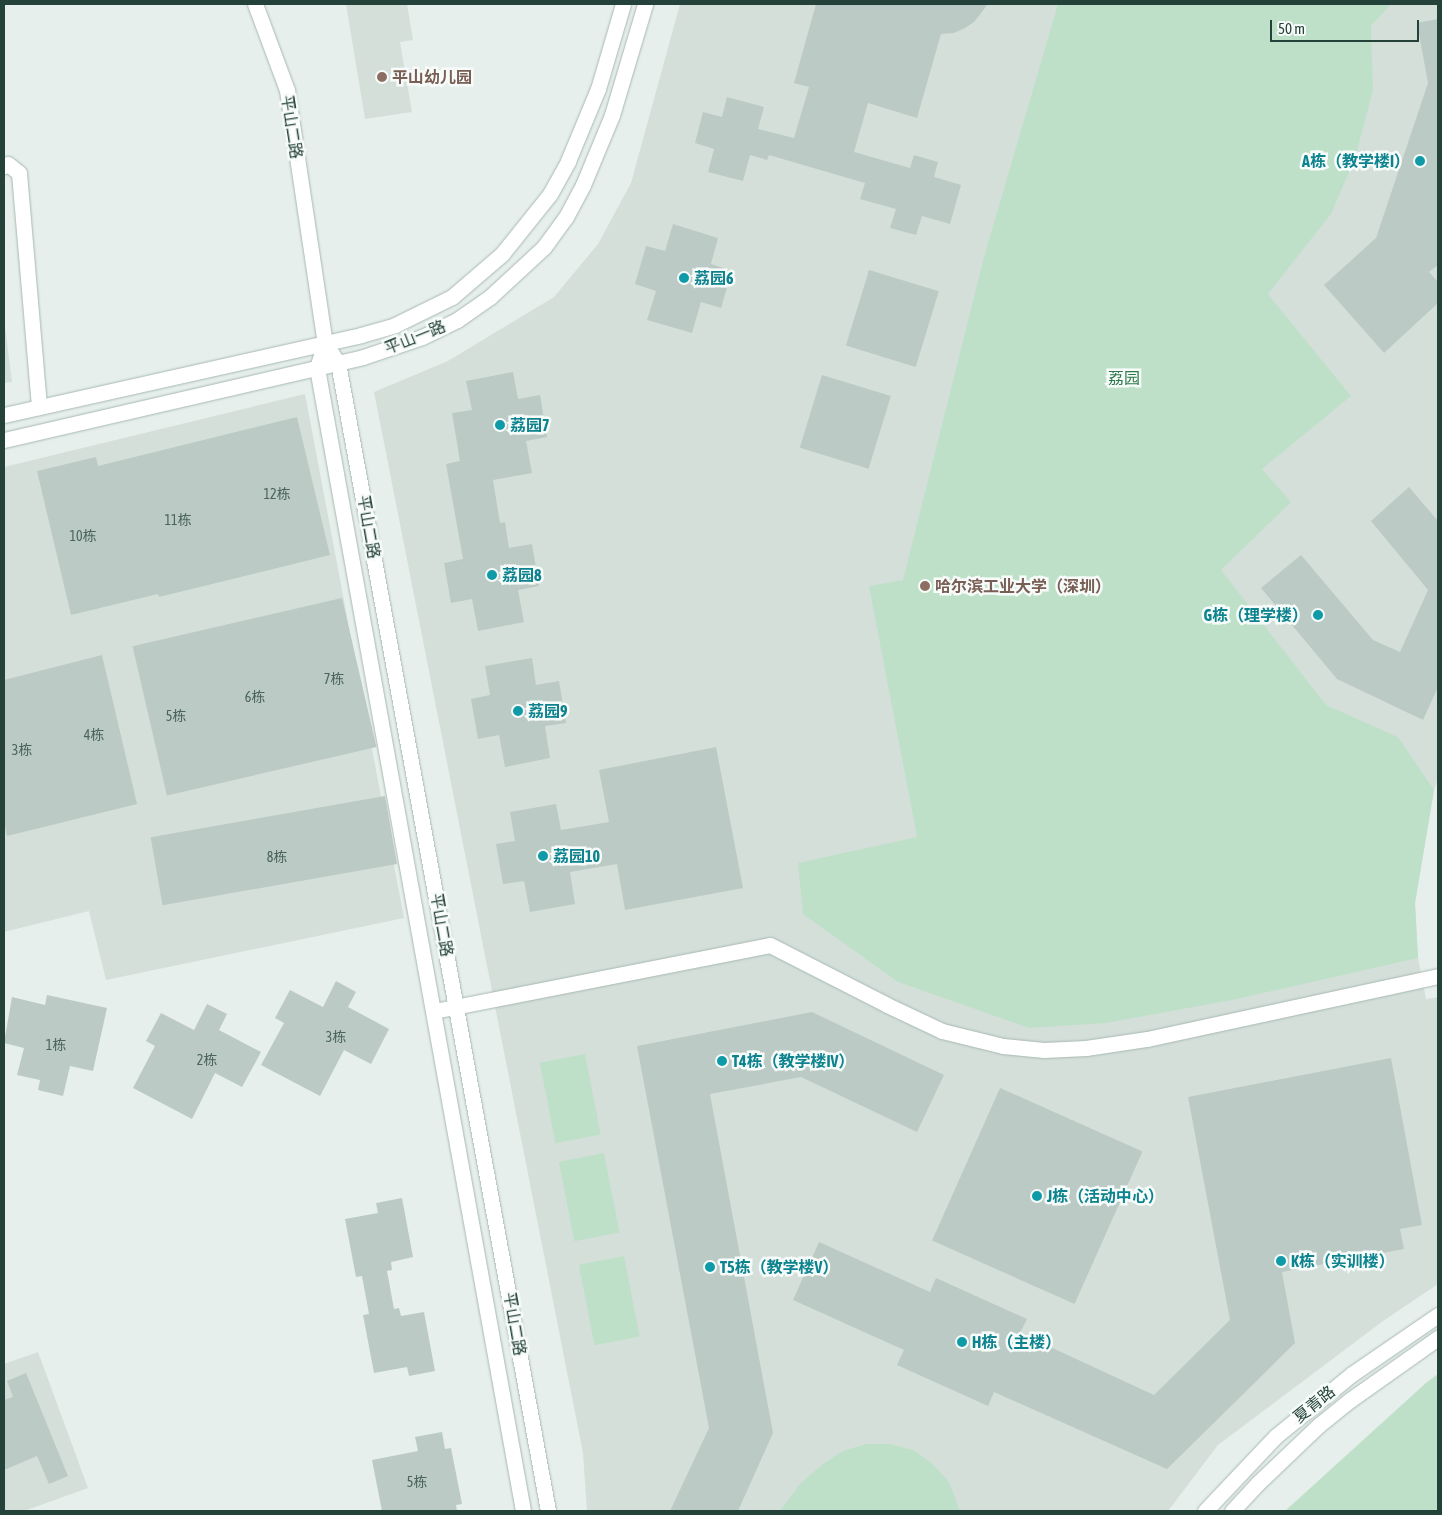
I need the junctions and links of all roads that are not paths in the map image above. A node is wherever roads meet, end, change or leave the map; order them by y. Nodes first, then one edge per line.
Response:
1 (255, 4) edge
2 (624, 4) edge
3 (645, 4) edge
4 (4, 166) edge
5 (325, 343) junction
6 (338, 363) junction
7 (317, 368) junction
8 (39, 407) junction
9 (4, 415) edge
10 (4, 440) edge
11 (1438, 976) edge
12 (457, 1007) junction
13 (434, 1011) junction
14 (1438, 1315) edge
15 (1438, 1338) edge
16 (522, 1511) edge
17 (548, 1511) edge
18 (1205, 1511) edge
19 (1232, 1511) edge

1 - 5 street, 平山二路
2 - 5 street, 平山一路
3 - 6 street, 平山一路
4 - 8 street
5 - 6 street, 平山二路
5 - 7 street, 平山二路
5 - 8 street, 平山一路
6 - 7 street, 平山一路
6 - 12 street, 平山二路
7 - 10 street, 平山一路
7 - 13 street, 平山二路
8 - 9 street, 平山一路
11 - 12 street
12 - 13 street
12 - 17 street, 平山二路
13 - 16 street, 平山二路
14 - 18 street, 夏青路
15 - 19 street, 夏青路

